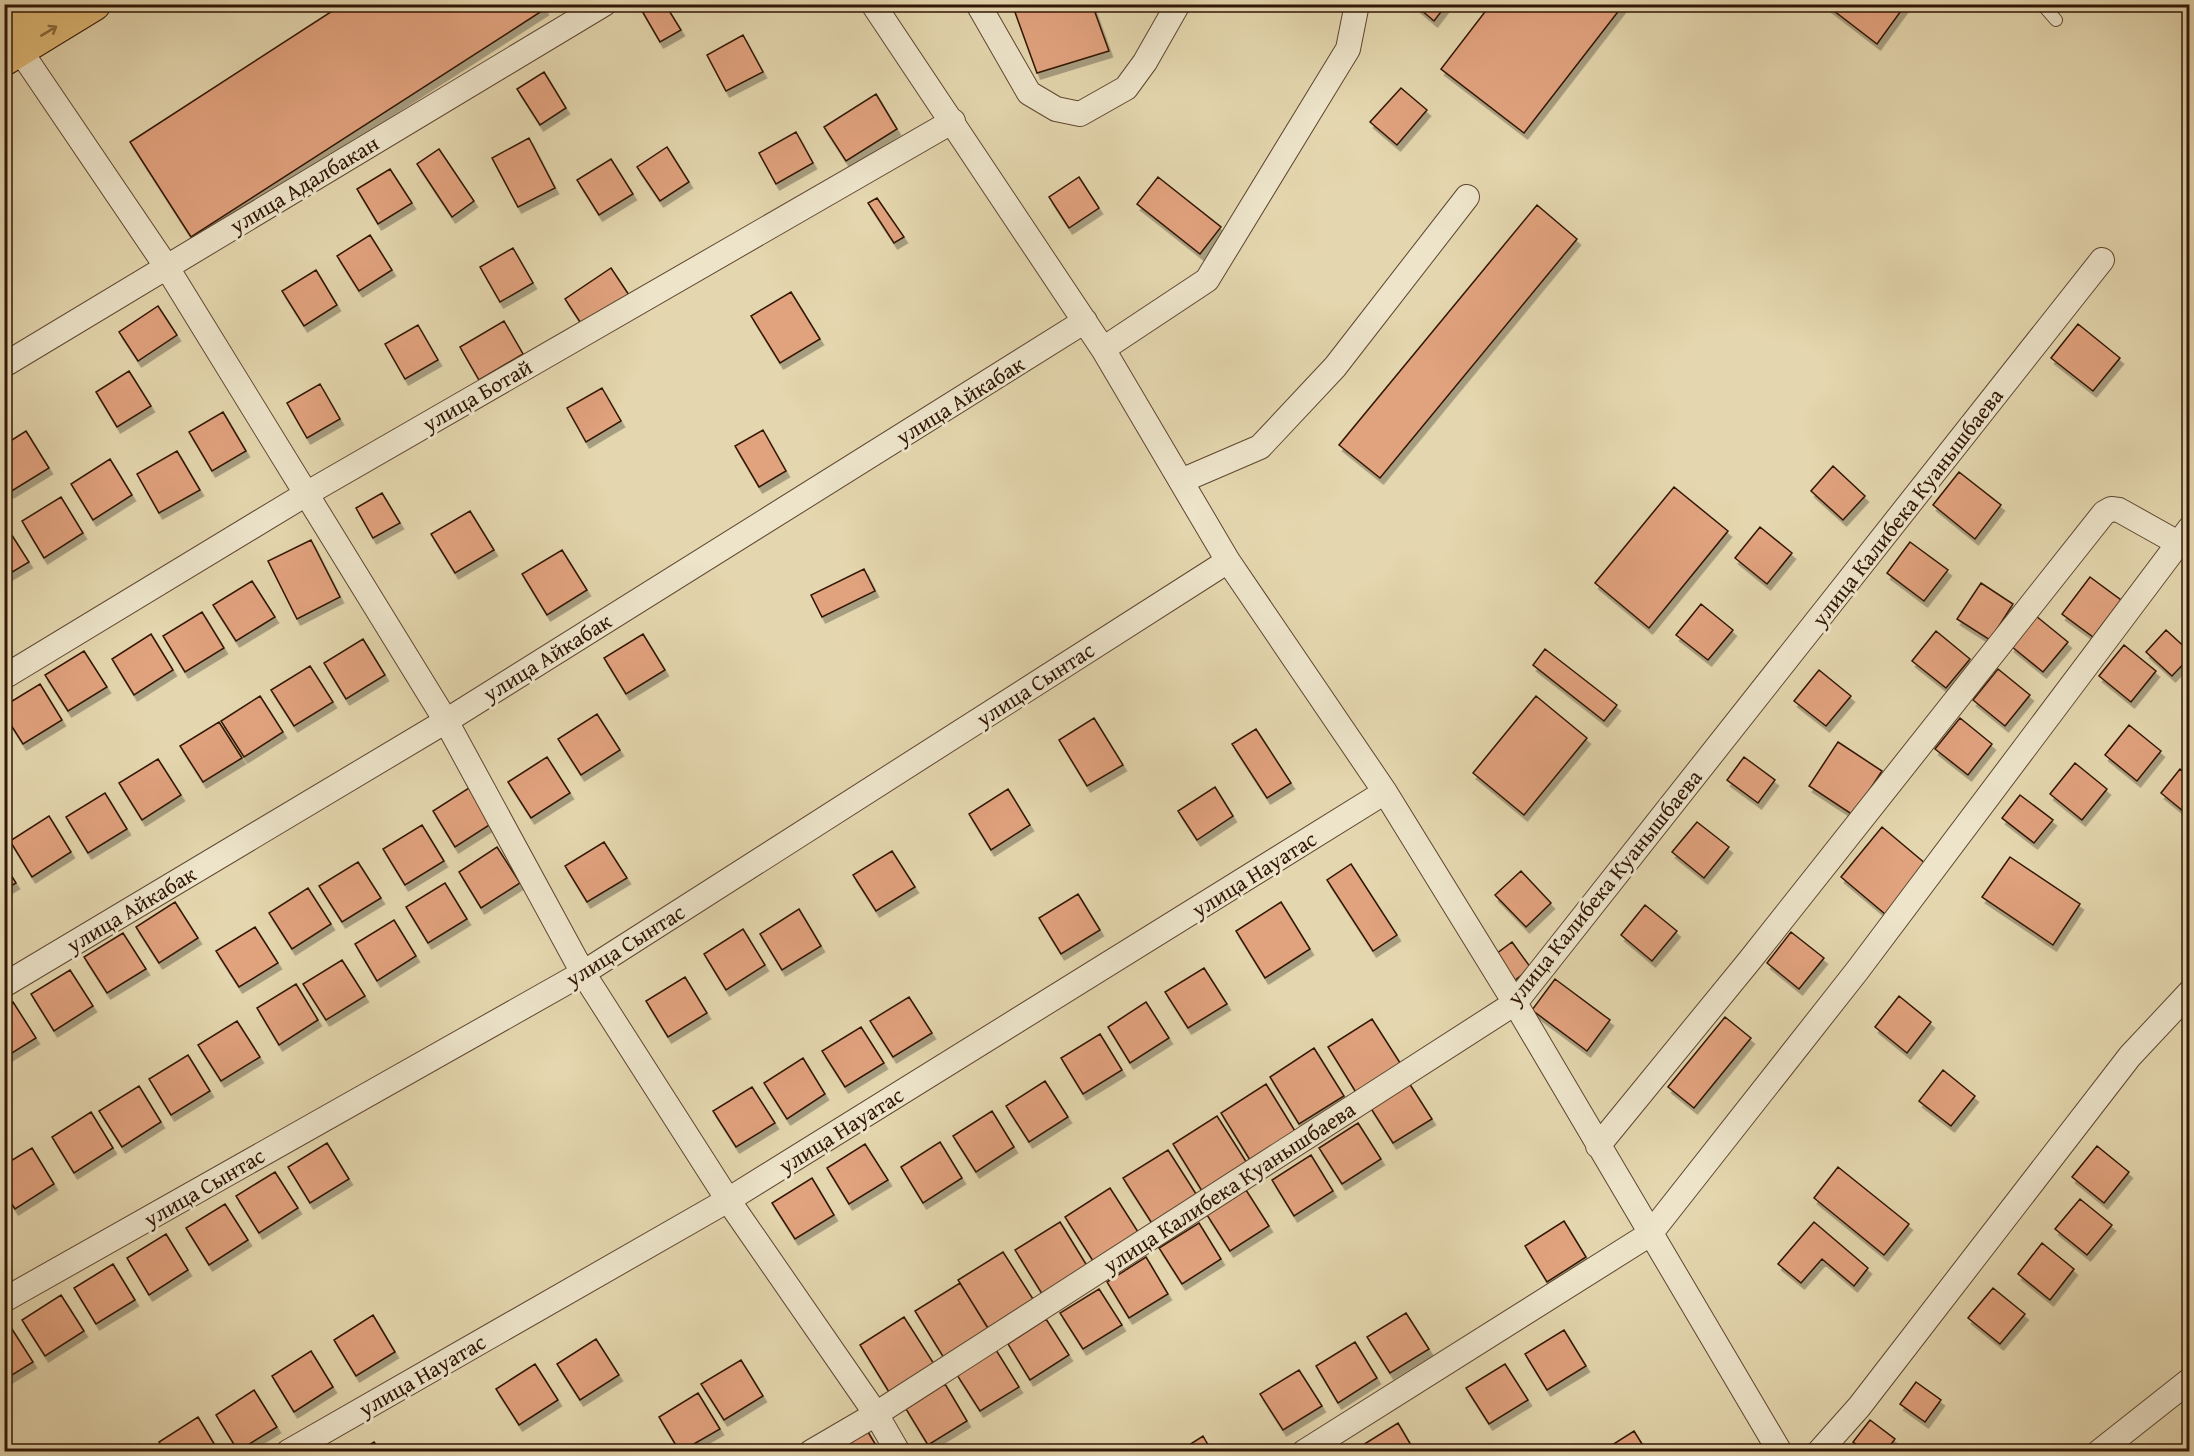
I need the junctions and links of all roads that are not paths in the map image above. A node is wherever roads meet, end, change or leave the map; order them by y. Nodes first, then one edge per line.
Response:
1 (46, 4) edge
2 (94, 4) edge
3 (604, 4) edge
4 (873, 4) edge
5 (978, 4) edge
6 (1178, 4) edge
7 (1357, 4) edge
8 (2042, 4) edge
9 (2056, 20) dead end
10 (9, 46) edge
11 (953, 121) junction
12 (1467, 197) dead end
13 (2102, 260) dead end
14 (166, 266) junction
15 (1085, 321) junction
16 (1103, 349) junction
17 (4, 365) edge
18 (1181, 481) junction
19 (306, 494) junction
20 (2184, 536) edge
21 (1228, 561) junction
22 (4, 677) edge
23 (446, 721) junction
24 (1385, 792) junction
25 (584, 973) junction
26 (4, 985) edge
27 (2190, 992) edge
28 (1515, 1003) junction
29 (1598, 1146) junction
30 (728, 1200) junction
31 (1650, 1234) junction
32 (4, 1300) edge
33 (2190, 1380) edge
34 (876, 1414) junction
35 (288, 1452) edge
36 (811, 1452) edge
37 (898, 1452) edge
38 (1304, 1452) edge
39 (1780, 1452) edge
40 (1819, 1452) edge
41 (2099, 1452) edge

1 - 10 main road
10 -> 2 main road
3 - 14 street, улица Адалбакан
4 - 11 street
5 - 6 street
7 - 16 street
8 - 9 lane
10 - 14 street
11 - 15 street
11 - 19 street, улица Ботай
12 - 18 street
13 - 28 street, улица Калибека Куанышбаева
14 - 17 street, улица Адалбакан
14 - 19 street
15 - 16 street
15 - 23 street, улица Айкабак
16 - 18 street
18 - 21 street
19 - 22 street, улица Ботай
19 - 23 street
20 - 29 street
20 - 31 street
21 - 24 street
21 - 25 street, улица Сынтас
23 - 25 street
23 - 26 street, улица Айкабак
24 - 28 street
24 - 30 street, улица Науатас
25 - 30 street
25 - 32 street, улица Сынтас
27 - 40 street
28 - 29 street
28 - 34 street, улица Калибека Куанышбаева
29 - 31 street
30 - 34 street
30 - 35 street, улица Науатас
31 - 38 street
31 - 39 street
33 - 41 street
34 - 36 street, улица Калибека Куанышбаева
34 - 37 street

